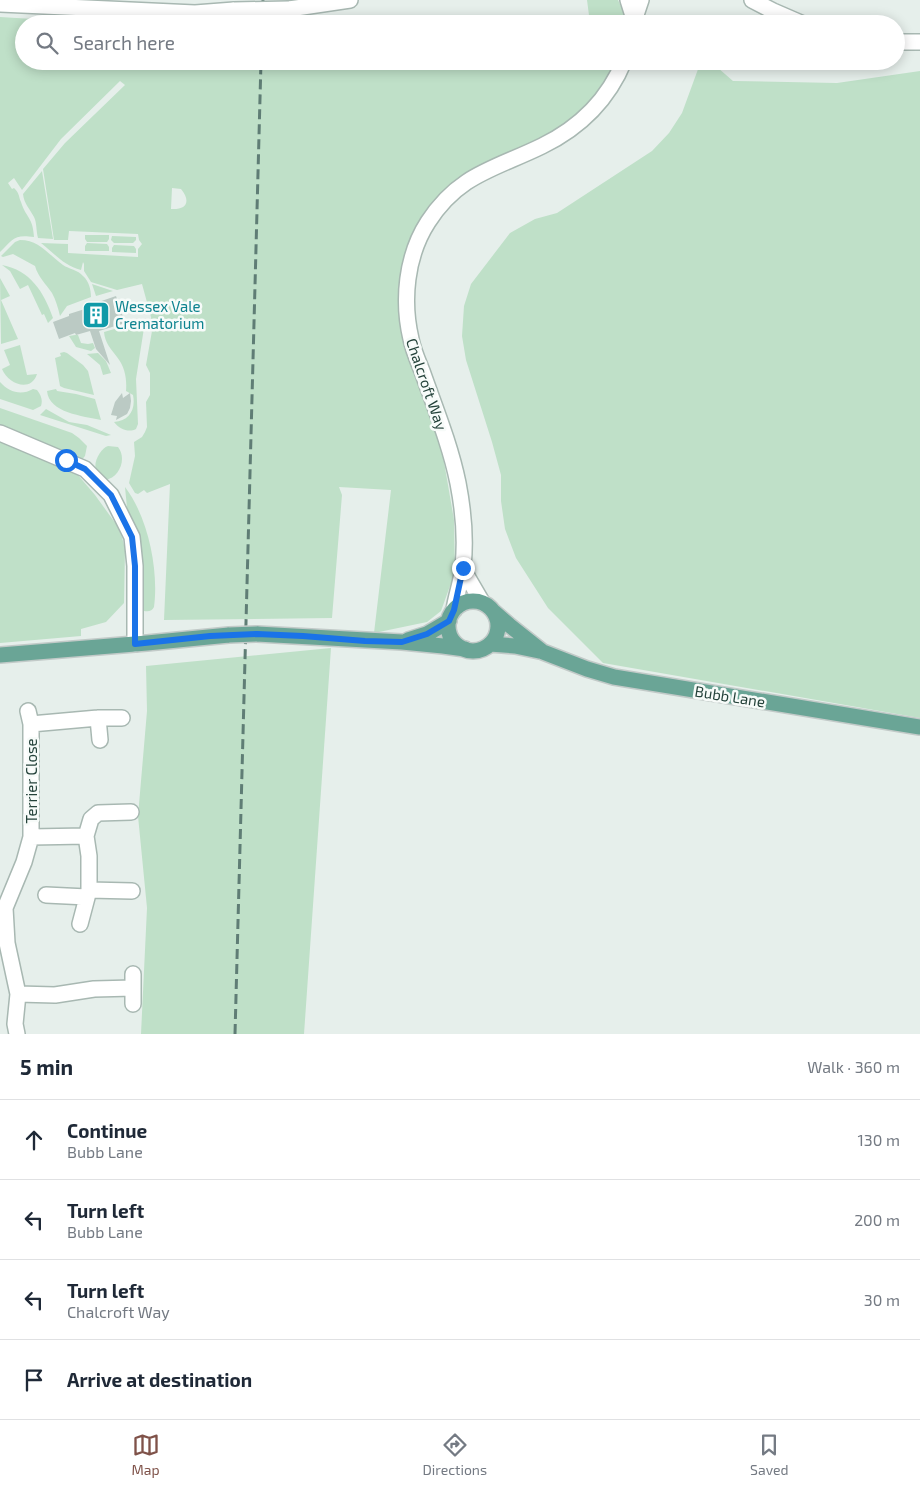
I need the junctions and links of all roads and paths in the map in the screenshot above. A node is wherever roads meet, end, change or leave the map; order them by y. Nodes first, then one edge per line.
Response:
1 (350, 0) edge
2 (628, 0) edge
3 (641, 0) edge
4 (752, 0) edge
5 (0, 4) edge
6 (632, 15) edge
7 (635, 15) edge
8 (782, 15) edge
9 (905, 42) edge
10 (920, 42) edge
11 (620, 70) edge
12 (0, 433) edge
13 (463, 568) junction
14 (488, 607) junction
15 (451, 616) junction
16 (402, 642) junction
17 (135, 644) junction
18 (490, 644) junction
19 (465, 649) junction
20 (543, 652) junction
21 (0, 655) edge
22 (98, 718) junction
23 (122, 718) dead end
24 (920, 727) edge
25 (100, 740) dead end
26 (126, 814) dead end
27 (86, 836) junction
28 (31, 837) junction
29 (132, 890) dead end
30 (88, 893) junction
31 (46, 895) dead end
32 (3, 908) edge
33 (80, 924) dead end
34 (18, 994) junction
35 (133, 1004) dead end
36 (17, 1034) edge

1 - 5 street, bridge
2 - 6 street
3 - 7 street
4 - 8 street
9 - 10 street
11 - 13 street, Chalcroft Way
12 - 17 street
13 - 14 street, Chalcroft Way
13 - 15 street, Chalcroft Way
14 - 15 main road
14 - 18 main road
14 - 20 main road, Bubb Lane
15 - 16 main road
15 - 19 main road
16 - 17 main road, bridge
16 - 19 main road
17 - 21 main road
18 - 19 main road
18 - 20 main road, Bubb Lane
20 - 24 main road, Bubb Lane
22 - 23 street, Terrier Close
22 - 25 street
22 - 28 street, Terrier Close
26 - 27 street
27 - 28 street, Terrier Close
27 - 30 street
28 - 32 street, Terrier Close
29 - 30 street
30 - 31 street
30 - 33 street
32 - 34 street
34 - 35 street
34 - 36 street

